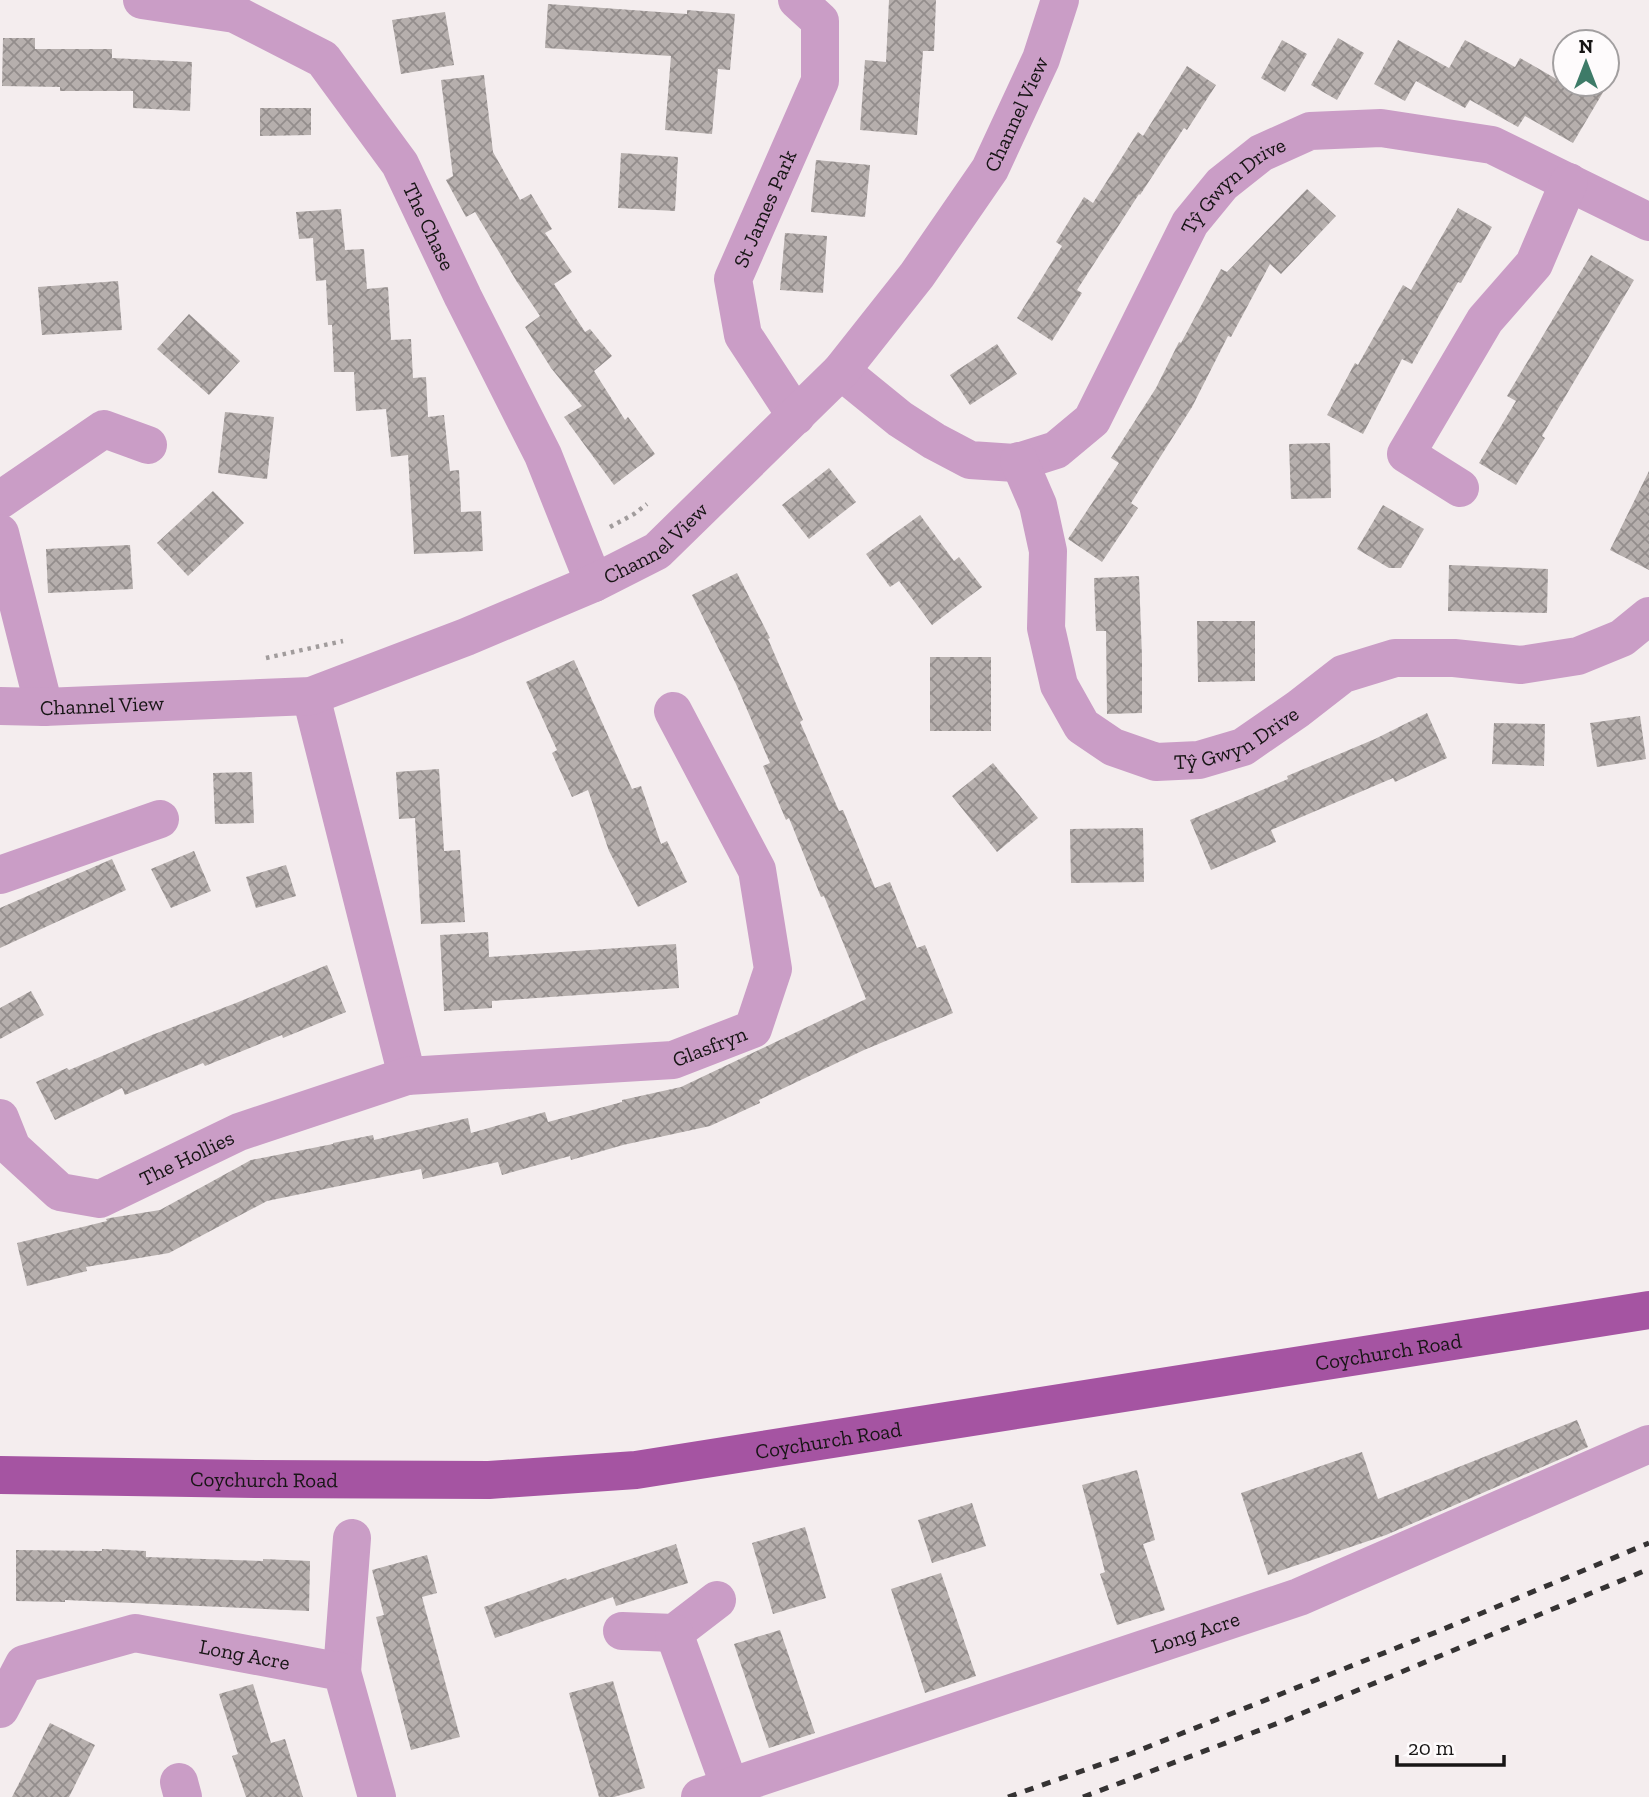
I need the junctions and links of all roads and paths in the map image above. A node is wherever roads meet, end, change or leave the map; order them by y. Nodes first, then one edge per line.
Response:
1 (142, 0) edge
2 (797, 0) edge
3 (1060, 0) edge
4 (237, 7) edge
5 (1569, 182) junction
6 (1649, 222) edge
7 (841, 370) junction
8 (796, 416) junction
9 (148, 445) dead end
10 (1019, 461) junction
11 (1460, 488) dead end
12 (657, 497) dead end
13 (0, 500) edge
14 (0, 533) edge
15 (578, 544) junction
16 (594, 583) junction
17 (1649, 616) edge
18 (348, 640) dead end
19 (260, 660) dead end
20 (311, 696) junction
21 (0, 706) edge
22 (44, 707) junction
23 (673, 711) dead end
24 (160, 818) dead end
25 (0, 875) edge
26 (407, 1076) junction
27 (0, 1118) edge
28 (1649, 1310) edge
29 (1649, 1444) edge
30 (0, 1475) edge
31 (352, 1538) dead end
32 (717, 1601) dead end
33 (622, 1631) dead end
34 (674, 1633) junction
35 (12, 1657) edge
36 (342, 1672) junction
37 (0, 1709) edge
38 (715, 1792) edge
39 (377, 1797) edge

1 - 4 street, The Chase
2 - 8 street, St James Park
3 - 7 street, Channel View
4 - 15 street, The Chase
5 - 6 street, Tŷ Gwyn Drive
5 - 10 street, Tŷ Gwyn Drive
5 - 11 street
7 - 8 street, Channel View
7 - 10 street, Tŷ Gwyn Drive
8 - 16 street, Channel View
9 - 13 street
10 - 17 street, Tŷ Gwyn Drive
12 - 15 path
14 - 22 street
15 - 16 street, The Chase
16 - 20 street, Channel View
18 - 19 path
20 - 22 street, Channel View
20 - 26 street
21 - 22 street, Channel View
23 - 26 street, Glasfryn
24 - 25 street
26 - 27 street, The Hollies
28 - 30 main road, Coychurch Road
29 - 38 street, Long Acre
31 - 36 street
32 - 34 street
33 - 34 street
34 - 38 street, Long Acre
35 - 36 street, Long Acre
35 - 37 street, Long Acre
36 - 39 street

